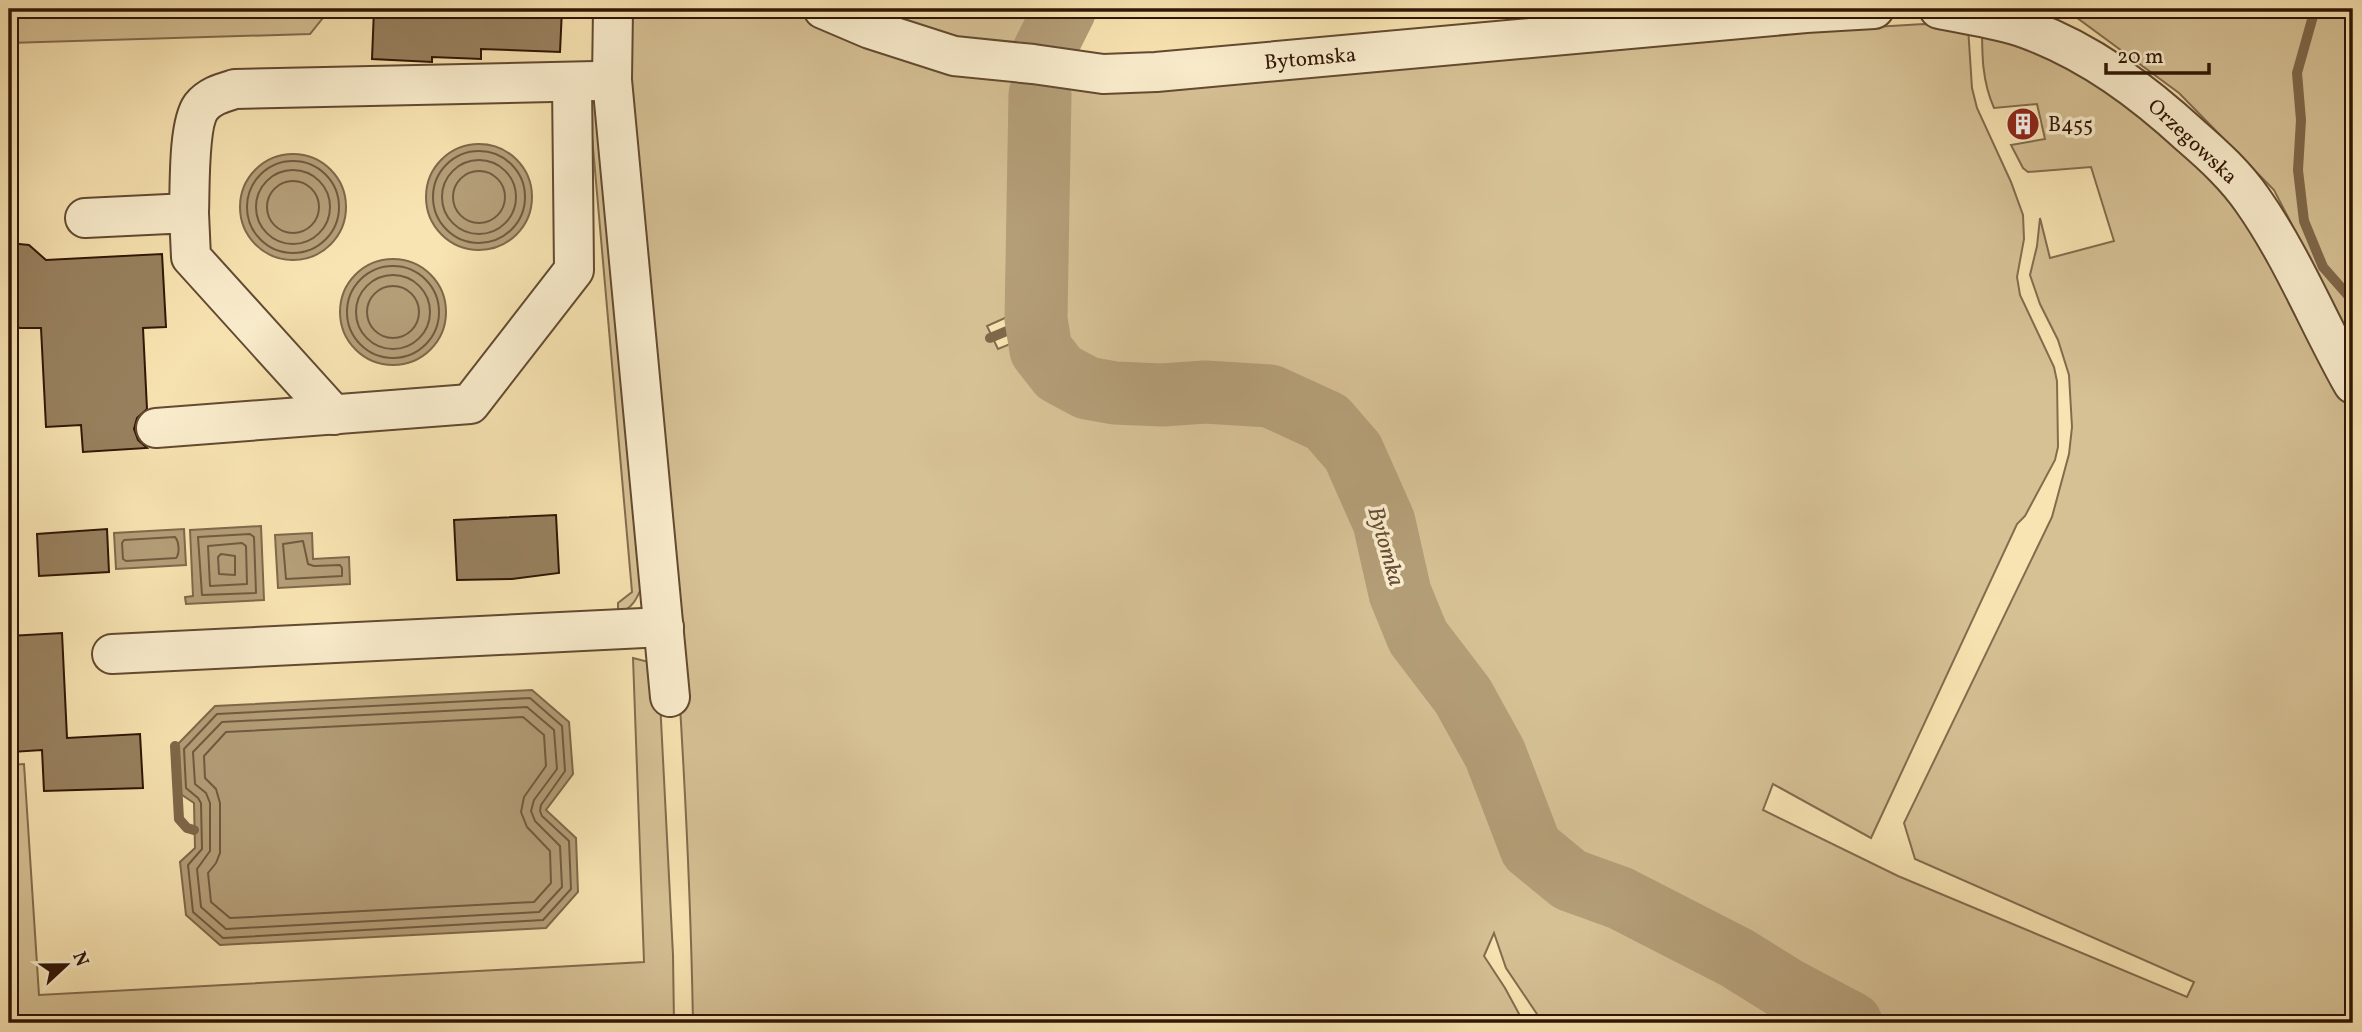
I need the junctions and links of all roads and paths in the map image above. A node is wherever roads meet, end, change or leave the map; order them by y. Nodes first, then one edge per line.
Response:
1 (613, 9) edge
2 (823, 9) edge
3 (1874, 9) edge
4 (1939, 9) edge
5 (612, 80) junction
6 (572, 83) junction
7 (189, 212) junction
8 (85, 218) dead end
9 (2353, 384) edge
10 (334, 415) junction
11 (156, 428) dead end
12 (664, 627) junction
13 (112, 654) dead end
14 (670, 697) dead end

1 - 5 street
2 - 3 street, Bytomska
4 - 9 street, Orzegowska
5 - 6 street
5 - 12 street
6 - 7 street
6 - 10 street
7 - 8 street
7 - 10 street
10 - 11 street
12 - 13 street
12 - 14 street

